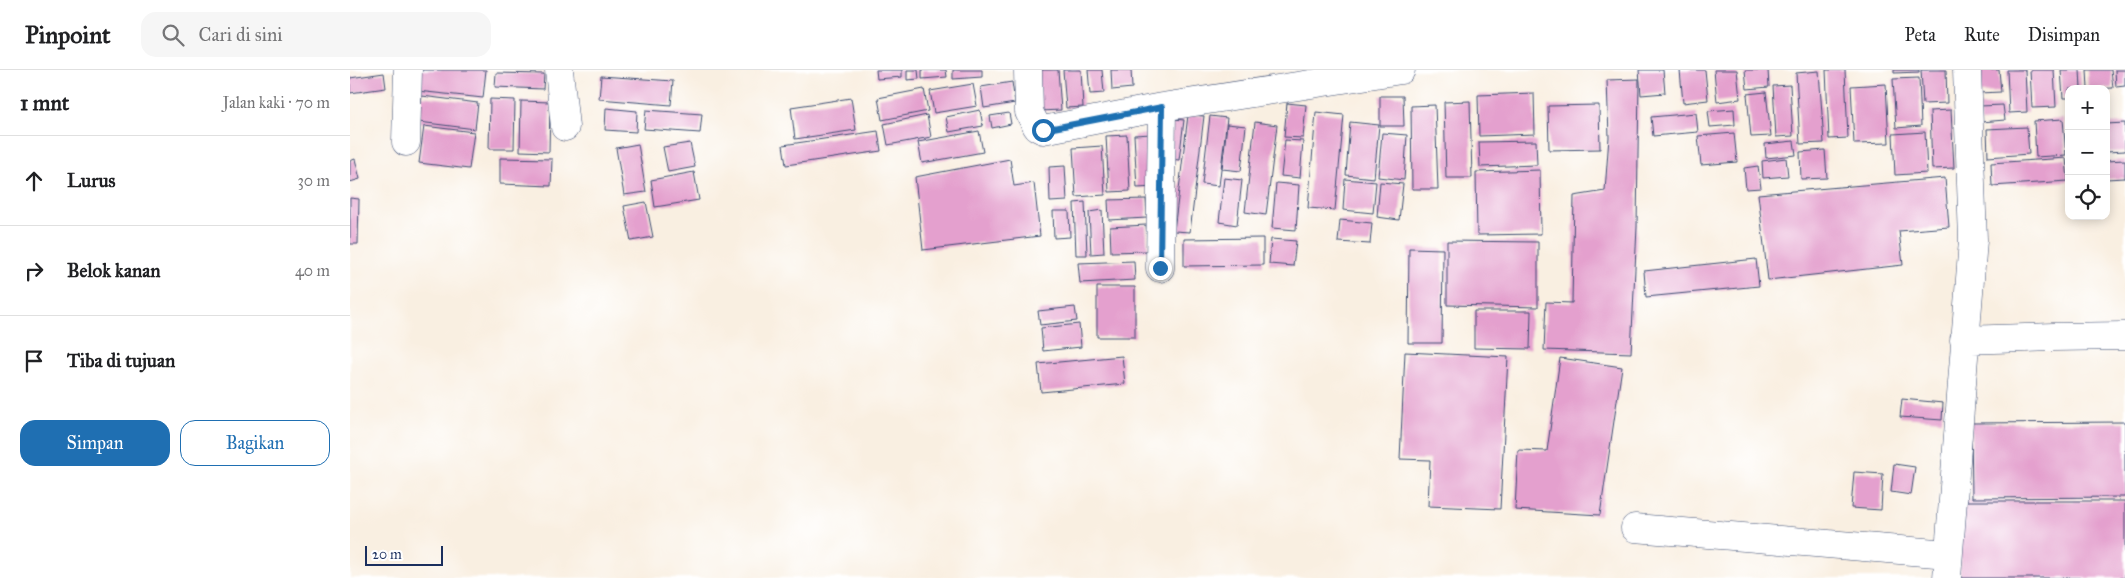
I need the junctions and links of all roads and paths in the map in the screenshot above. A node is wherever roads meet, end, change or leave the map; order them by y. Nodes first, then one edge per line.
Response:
1 (408, 70) edge
2 (559, 70) edge
3 (1028, 70) edge
4 (1401, 70) edge
5 (1967, 70) edge
6 (1162, 107) junction
7 (565, 127) dead end
8 (406, 142) dead end
9 (1160, 268) dead end
10 (2125, 336) edge
11 (1964, 340) junction
12 (1635, 528) dead end
13 (1948, 566) edge

1 - 8 street
2 - 7 street
3 - 6 street
4 - 6 street
5 - 11 street
6 - 9 street
10 - 11 street
11 - 13 street
12 - 13 street

